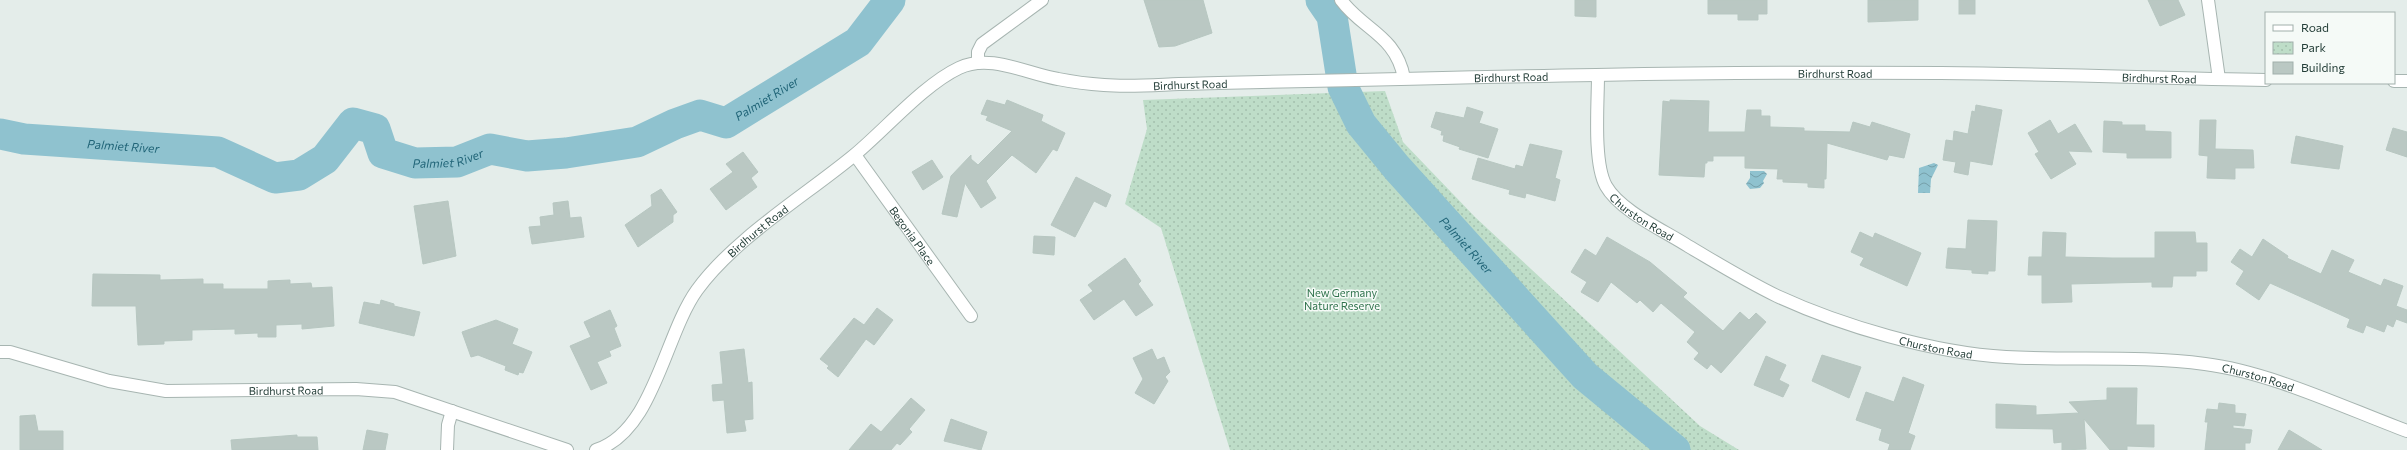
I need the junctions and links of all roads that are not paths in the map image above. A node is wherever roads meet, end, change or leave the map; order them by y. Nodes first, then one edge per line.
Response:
1 (1042, 0) edge
2 (1341, 0) edge
3 (2208, 0) edge
4 (978, 63) junction
5 (1598, 76) junction
6 (1404, 78) junction
7 (2219, 79) junction
8 (2265, 80) edge
9 (2395, 81) edge
10 (2407, 81) edge
11 (855, 155) junction
12 (971, 316) dead end
13 (0, 352) edge
14 (452, 411) junction
15 (2407, 431) edge
16 (447, 450) edge
17 (567, 450) edge
18 (596, 450) edge

1 - 4 street
2 - 6 street
3 - 7 street
4 - 6 street, Birdhurst Road
4 - 11 street, Birdhurst Road
5 - 6 street, Birdhurst Road
5 - 7 street, Birdhurst Road
5 - 15 street, Churston Road
7 - 8 street, Birdhurst Road
9 - 10 street
11 - 12 street, Begonia Place
11 - 18 street, Birdhurst Road
13 - 14 street, Birdhurst Road
14 - 16 street
14 - 17 street, Birdhurst Road

